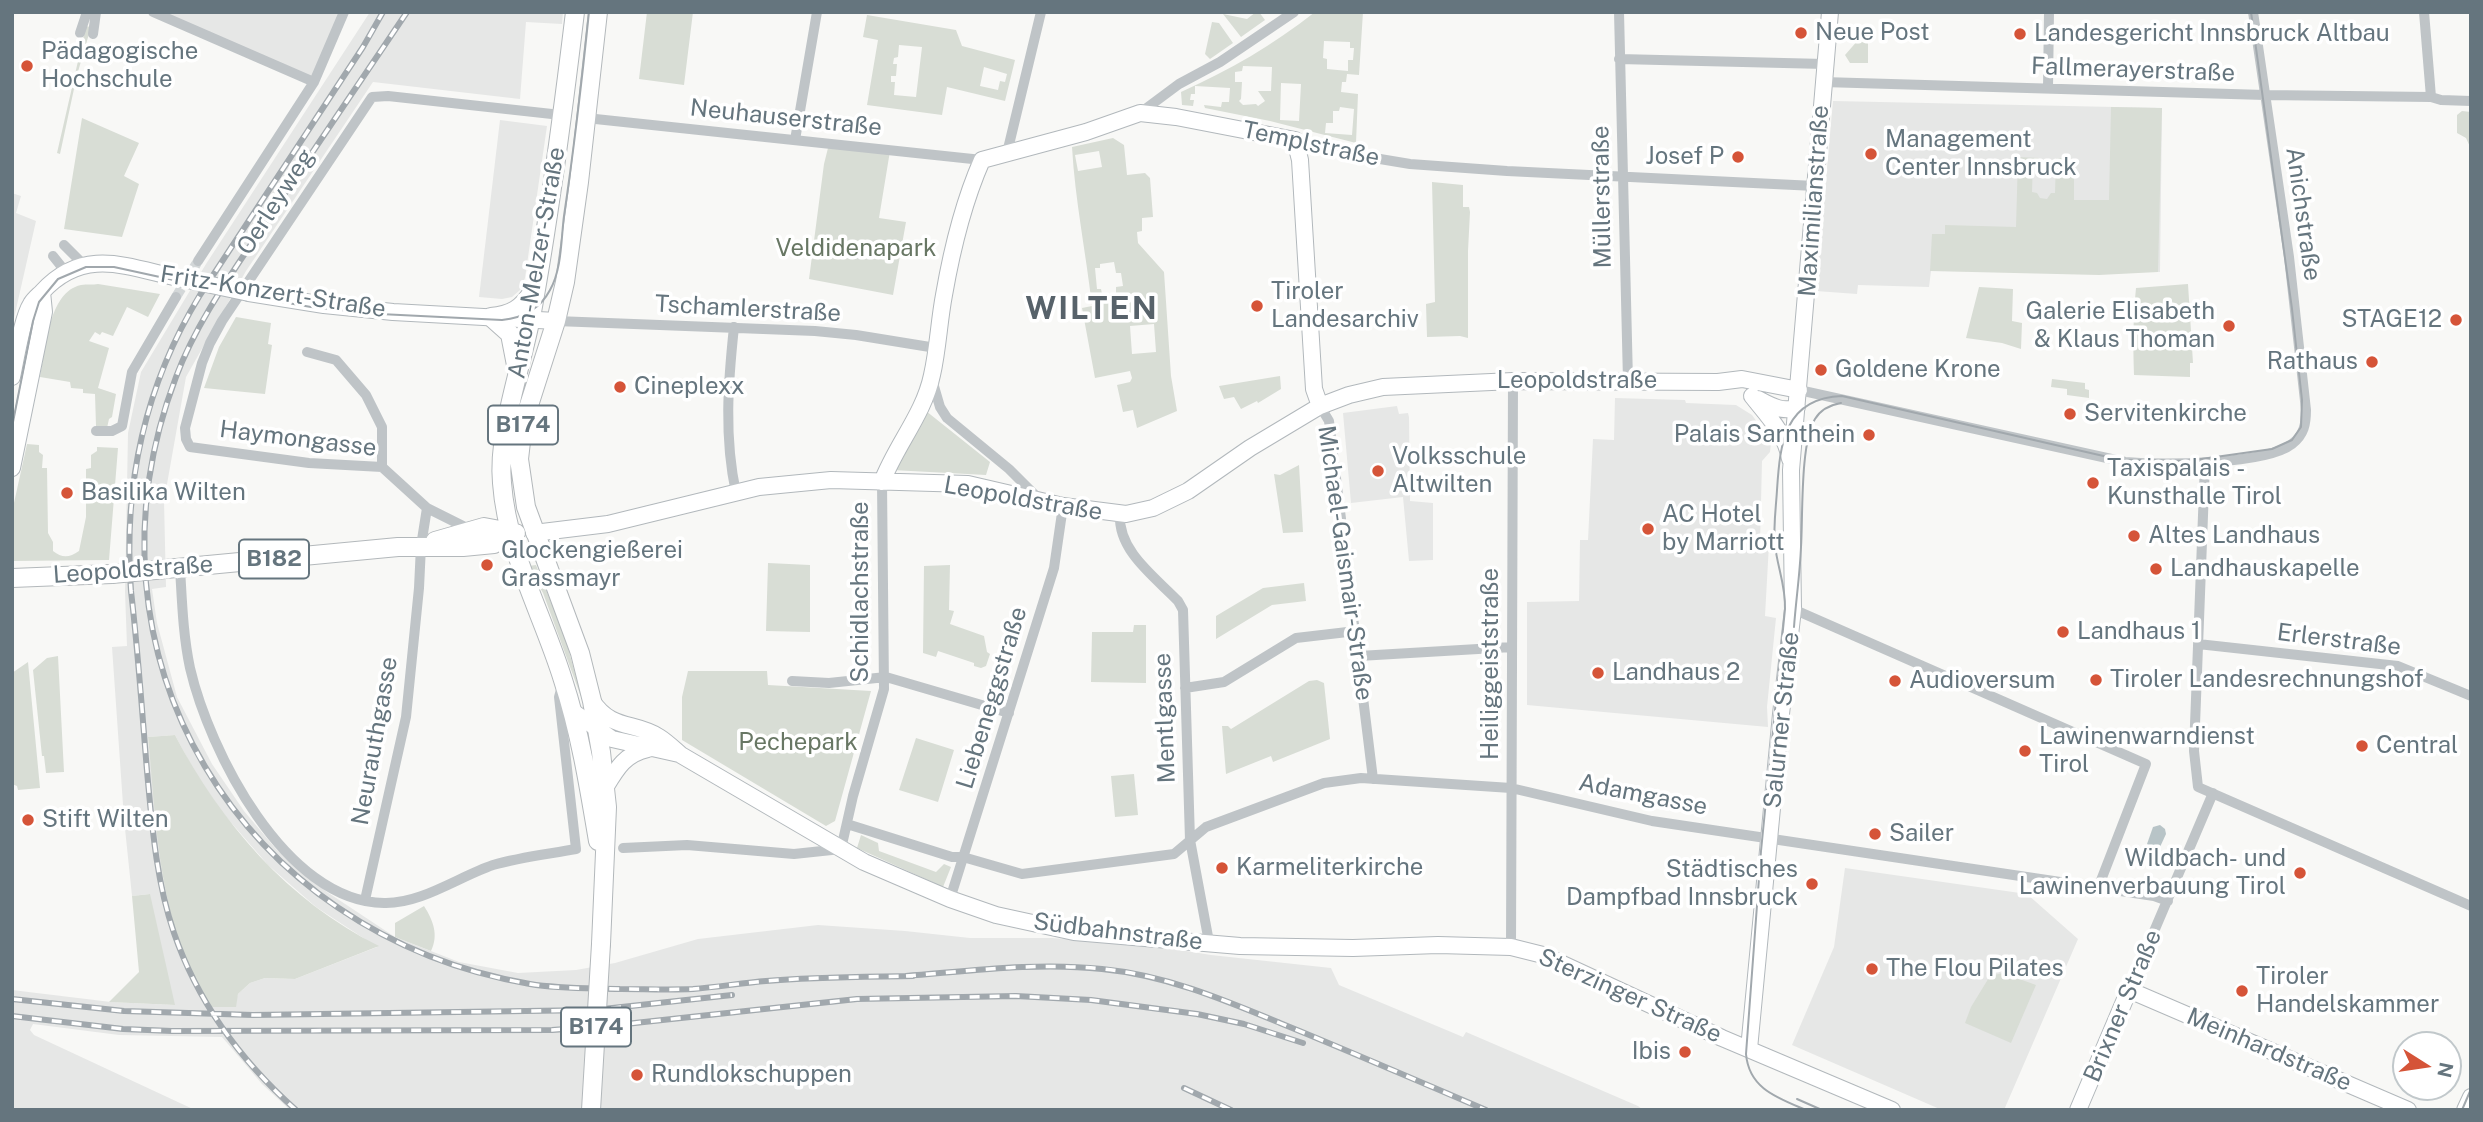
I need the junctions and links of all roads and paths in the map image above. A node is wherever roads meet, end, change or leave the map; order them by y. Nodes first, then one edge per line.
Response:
1 (88, 12) edge
2 (96, 12) edge
3 (153, 12) edge
4 (344, 12) edge
5 (575, 12) edge
6 (597, 12) edge
7 (817, 12) edge
8 (1041, 12) edge
9 (1294, 12) edge
10 (1619, 12) edge
11 (1830, 12) edge
12 (2049, 12) edge
13 (2253, 12) edge
14 (2424, 12) edge
15 (80, 33) dead end
16 (93, 34) dead end
17 (1619, 59) junction
18 (1825, 64) junction
19 (314, 82) junction
20 (1823, 82) junction
21 (2048, 88) junction
22 (2265, 95) junction
23 (2436, 99) junction
24 (2471, 101) edge
25 (1140, 113) junction
26 (561, 116) junction
27 (586, 118) junction
28 (1296, 140) junction
29 (795, 141) junction
30 (1007, 153) junction
31 (982, 160) junction
32 (1622, 176) junction
33 (1815, 186) junction
34 (64, 245) dead end
35 (54, 256) dead end
36 (198, 261) tunnel mouth
37 (83, 264) junction
38 (65, 271) junction
39 (537, 285) junction
40 (42, 292) junction
41 (176, 297) tunnel mouth
42 (491, 317) junction
43 (531, 319) junction
44 (556, 321) junction
45 (734, 327) junction
46 (936, 348) junction
47 (307, 352) dead end
48 (519, 375) junction
49 (932, 376) junction
50 (12, 377) edge
51 (1628, 380) junction
52 (1513, 381) junction
53 (1718, 382) junction
54 (1799, 390) junction
55 (1752, 396) junction
56 (1321, 406) junction
57 (1797, 407) junction
58 (96, 431) dead end
59 (16, 432) edge
60 (190, 447) joint
61 (2205, 463) junction
62 (382, 467) junction
63 (12, 468) edge
64 (1791, 470) junction
65 (882, 482) junction
66 (736, 493) junction
67 (1042, 502) junction
68 (1063, 506) junction
69 (427, 508) junction
70 (1120, 515) junction
71 (471, 530) junction
72 (511, 533) junction
73 (534, 533) junction
74 (421, 546) junction
75 (173, 569) junction
76 (12, 578) edge
77 (1793, 610) junction
78 (1356, 631) junction
79 (2198, 644) junction
80 (1512, 647) junction
81 (1359, 656) junction
82 (886, 677) junction
83 (563, 680) junction
84 (793, 681) dead end
85 (1185, 688) junction
86 (2471, 696) edge
87 (592, 701) junction
88 (572, 710) junction
89 (1009, 713) junction
90 (597, 731) junction
91 (651, 748) junction
92 (681, 755) junction
93 (1373, 779) junction
94 (605, 788) junction
95 (1511, 789) junction
96 (2213, 793) junction
97 (848, 824) junction
98 (1769, 838) junction
99 (1190, 840) junction
100 (622, 848) dead end
101 (841, 849) junction
102 (963, 857) junction
103 (603, 872) junction
104 (2098, 888) junction
105 (950, 899) junction
106 (365, 900) junction
107 (2168, 901) junction
108 (2471, 906) edge
109 (1209, 942) junction
110 (1511, 947) junction
111 (2129, 990) junction
112 (1749, 1049) junction
113 (2471, 1097) edge
114 (591, 1110) edge
115 (1892, 1110) edge
116 (2078, 1110) edge
117 (2408, 1110) edge
118 (2465, 1110) edge

1 - 15 street
2 - 16 street
3 - 19 street
4 - 19 street
5 - 26 main road, B174
6 - 27 main road, B174
7 - 29 street
8 - 30 street
9 - 25 street
10 - 17 street, Müllerstraße
11 - 18 street, Maximilianstraße
12 - 21 street
13 - 22 street, Anichstraße
14 - 23 street
17 - 18 street
17 - 32 street, Müllerstraße
18 - 20 street, Maximilianstraße
19 - 36 street
20 - 21 street, Fallmerayerstraße
20 - 33 street, Maximilianstraße
21 - 22 street, Fallmerayerstraße
22 - 23 street, Fallmerayerstraße
22 - 61 street, Anichstraße
23 - 24 street, Fallmerayerstraße
25 - 28 street, Templstraße
25 - 30 street, Templstraße
26 - 39 main road, Anton-Melzer-Straße / B174
26 - 60 street, Oerleyweg
27 - 29 street, Neuhauserstraße
27 - 44 main road, Anton-Melzer-Straße / B174
28 - 32 street, Templstraße
28 - 56 street, Michael-Gaismair-Straße
29 - 31 street, Neuhauserstraße
30 - 31 street, Templstraße
31 - 46 street
32 - 33 street, Templstraße
32 - 51 street, Müllerstraße
33 - 54 street, Maximilianstraße
34 - 37 street
35 - 38 street
37 - 38 street, Fritz-Konzert-Straße
37 - 42 street, Fritz-Konzert-Straße, bridge
38 - 40 street, Fritz-Konzert-Straße
39 - 42 main road
39 - 43 main road, Anton-Melzer-Straße / B174
40 - 50 street, Fritz-Konzert-Straße
40 - 59 street
41 - 58 street
42 - 43 street, Fritz-Konzert-Straße
42 - 48 main road
43 - 44 street, Fritz-Konzert-Straße
43 - 48 main road, Anton-Melzer-Straße / B174
44 - 45 street, Tschamlerstraße
44 - 73 main road, Anton-Melzer-Straße / B174
45 - 46 street, Tschamlerstraße
45 - 66 street
46 - 49 street
47 - 62 street
48 - 72 main road, Anton-Melzer-Straße / B174
49 - 65 street
49 - 67 street
51 - 52 street, Leopoldstraße
51 - 53 street, Leopoldstraße
52 - 56 street, Leopoldstraße
52 - 80 street, Heiliggeiststraße
53 - 54 street, Leopoldstraße
53 - 55 street, Leopoldstraße
54 - 57 street, Salurner Straße
54 - 61 street
55 - 57 street, Leopoldstraße
55 - 64 street
56 - 70 street, Leopoldstraße
56 - 78 street, Michael-Gaismair-Straße
57 - 64 street, Salurner Straße
59 - 63 street
60 - 62 street, Haymongasse
61 - 79 street
62 - 69 street, Haymongasse
64 - 77 street, Salurner Straße
65 - 66 street, Leopoldstraße
65 - 67 street, Leopoldstraße
65 - 82 street, Schidlachstraße
66 - 73 street, Leopoldstraße
67 - 68 street, Leopoldstraße
68 - 70 street, Leopoldstraße
68 - 89 street, Liebeneggstraße
69 - 71 street, Haymongasse
69 - 74 street
70 - 85 street, Mentlgasse
71 - 72 main road, Leopoldstraße / B182
71 - 74 main road, Leopoldstraße / B182
72 - 73 main road, Leopoldstraße
72 - 74 main road, Leopoldstraße / B182
72 - 83 main road, B174
73 - 87 main road, B174
74 - 75 main road, Leopoldstraße / B182
74 - 106 street, Neurauthgasse
75 - 76 main road, Leopoldstraße / B182, bridge
75 - 106 street
77 - 98 street, Salurner Straße
77 - 104 street
78 - 81 street, Michael-Gaismair-Straße
78 - 85 street
79 - 86 street, Erlerstraße
79 - 96 street
80 - 81 street
80 - 95 street, Heiliggeiststraße
81 - 93 street, Michael-Gaismair-Straße
82 - 84 street
82 - 89 street
82 - 97 street, Schidlachstraße
83 - 88 main road, B174
83 - 106 street
85 - 99 street, Mentlgasse
87 - 90 main road, B174
87 - 92 street
88 - 90 street
88 - 103 main road, B174
89 - 102 street, Liebeneggstraße
90 - 91 street
90 - 94 main road, B174
91 - 92 street
91 - 94 street
92 - 101 street, Südbahnstraße
93 - 95 street, Adamgasse
93 - 99 street, Adamgasse
94 - 103 main road, B174
95 - 98 street, Adamgasse
95 - 110 street, Heiliggeiststraße
96 - 107 street, Brixner Straße
96 - 108 street
97 - 101 street, Schidlachstraße
97 - 102 street, Adamgasse
98 - 104 street, Adamgasse
98 - 112 street, Salurner Straße
99 - 102 street, Adamgasse
99 - 109 street, Mentlgasse
100 - 101 street
101 - 105 street, Südbahnstraße
102 - 105 street, Liebeneggstraße
103 - 114 main road, B174, bridge
104 - 107 street, Adamgasse
105 - 109 street, Südbahnstraße
107 - 111 street, Brixner Straße
109 - 110 street, Südbahnstraße
110 - 112 street, Sterzinger Straße
111 - 116 street, Brixner Straße
111 - 117 street, Meinhardstraße
112 - 115 street, Sterzinger Straße
113 - 118 street

